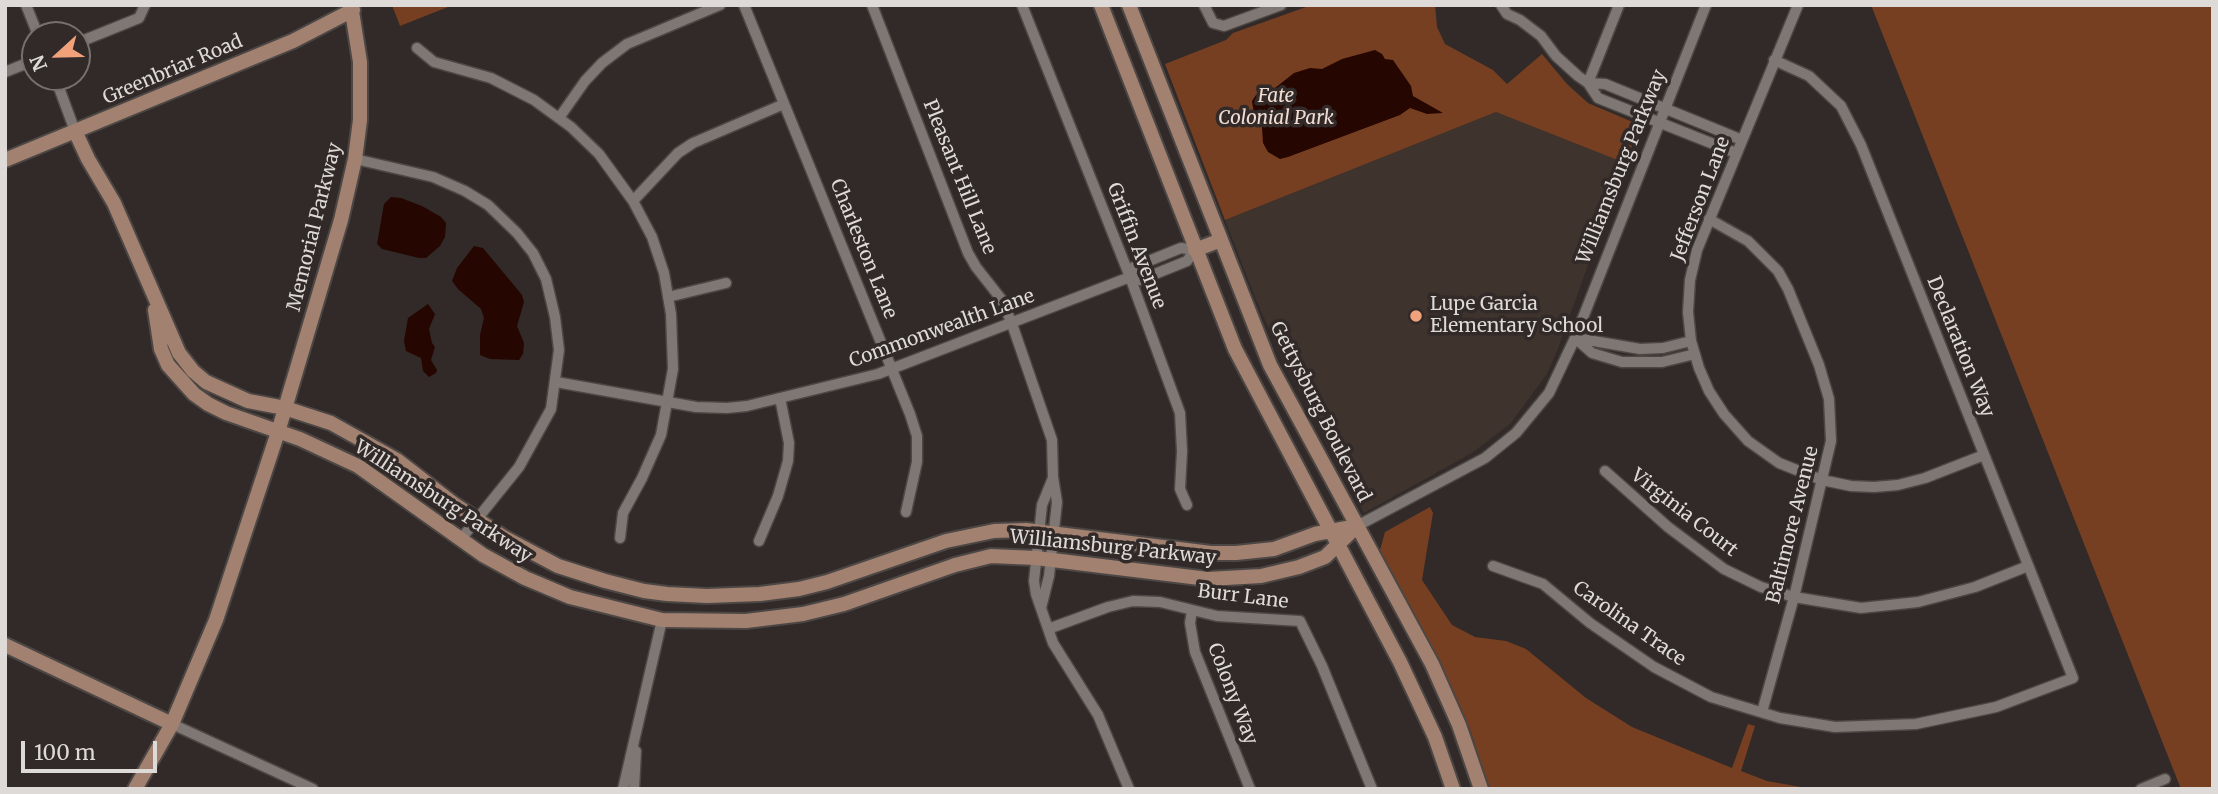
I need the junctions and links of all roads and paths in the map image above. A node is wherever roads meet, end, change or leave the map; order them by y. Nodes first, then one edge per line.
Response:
1 (145, 5) edge
2 (720, 5) edge
3 (744, 5) edge
4 (872, 5) edge
5 (1022, 5) edge
6 (1101, 5) edge
7 (1129, 5) edge
8 (1205, 5) edge
9 (1281, 5) edge
10 (1501, 5) edge
11 (1619, 5) edge
12 (1706, 5) edge
13 (1798, 5) edge
14 (352, 8) edge
15 (91, 37) edge
16 (417, 48) dead end
17 (1774, 60) junction
18 (1588, 83) junction
19 (60, 91) edge
20 (784, 104) junction
21 (1666, 109) junction
22 (559, 118) junction
23 (1661, 123) junction
24 (75, 131) junction
25 (1742, 140) junction
26 (1737, 153) junction
27 (355, 159) junction
28 (5, 160) edge
29 (633, 201) junction
30 (1709, 219) junction
31 (1221, 240) junction
32 (1195, 250) junction
33 (1130, 277) junction
34 (726, 283) dead end
35 (152, 291) junction
36 (668, 298) junction
37 (1012, 324) junction
38 (1575, 338) junction
39 (1691, 341) junction
40 (1695, 354) junction
41 (894, 369) junction
42 (556, 383) junction
43 (780, 398) junction
44 (667, 402) junction
45 (285, 408) junction
46 (278, 432) junction
47 (1984, 456) junction
48 (1605, 471) dead end
49 (1053, 477) junction
50 (1822, 480) junction
51 (1187, 505) dead end
52 (906, 513) dead end
53 (477, 519) junction
54 (1357, 526) junction
55 (1039, 531) junction
56 (1054, 533) junction
57 (621, 538) dead end
58 (1334, 538) junction
59 (461, 539) junction
60 (759, 541) dead end
61 (1043, 559) junction
62 (1493, 566) dead end
63 (2028, 566) junction
64 (799, 589) junction
65 (667, 594) junction
66 (1794, 597) junction
67 (1192, 610) junction
68 (803, 614) junction
69 (662, 620) junction
70 (1048, 629) junction
71 (5, 645) edge
72 (2073, 678) joint
73 (1762, 712) junction
74 (172, 724) junction
75 (637, 729) junction
76 (2165, 779) dead end
77 (135, 789) edge
78 (313, 789) edge
79 (623, 789) edge
80 (634, 789) edge
81 (1129, 789) edge
82 (1250, 789) edge
83 (1371, 789) edge
84 (1453, 789) edge
85 (1481, 789) edge
86 (2141, 789) edge

1 - 15 street
2 - 22 street
3 - 20 street, Charleston Lane
4 - 37 street, Pleasant Hill Lane
5 - 33 street, Griffin Avenue
6 - 32 street
7 - 31 street, Gettysburg Boulevard
8 - 9 street
10 - 18 street
11 - 18 street
12 - 21 street, Williamsburg Parkway
13 - 17 street, Jefferson Lane
14 - 24 street, Greenbriar Road
14 - 27 street, Memorial Parkway
16 - 22 street
17 - 25 street, Jefferson Lane
17 - 47 street, Declaration Way
18 - 21 street
18 - 23 street
19 - 24 street
20 - 29 street
20 - 41 street, Charleston Lane
21 - 23 street, Williamsburg Parkway
21 - 25 street
22 - 29 street
23 - 26 street
23 - 38 street, Williamsburg Parkway
24 - 28 street, Greenbriar Road
24 - 35 street
25 - 26 street, Jefferson Lane
26 - 30 street, Jefferson Lane
27 - 42 street
27 - 45 street, Memorial Parkway
29 - 36 street
30 - 39 street, Jefferson Lane
30 - 50 street, Baltimore Avenue
31 - 32 street
31 - 54 street, Gettysburg Boulevard
32 - 33 street, Commonwealth Lane
32 - 58 street
33 - 37 street, Commonwealth Lane
33 - 51 street, Griffin Avenue
34 - 36 street
35 - 45 street, Williamsburg Parkway
35 - 46 street, Williamsburg Parkway
36 - 44 street
37 - 41 street, Commonwealth Lane
37 - 49 street, Pleasant Hill Lane
38 - 39 street
38 - 40 street
38 - 54 street, Williamsburg Parkway
39 - 40 street, Jefferson Lane
40 - 50 street, Jefferson Lane
41 - 43 street, Commonwealth Lane
41 - 52 street, Charleston Lane
42 - 44 street, Commonwealth Lane
42 - 53 street
43 - 44 street, Commonwealth Lane
43 - 60 street
44 - 57 street
45 - 46 street, Memorial Parkway
45 - 53 street, Williamsburg Parkway
46 - 59 street, Williamsburg Parkway
46 - 74 street
47 - 50 street, Jefferson Lane
47 - 63 street, Declaration Way
48 - 66 street, Virginia Court
49 - 55 street, Pleasant Hill Lane
49 - 56 street, Pleasant Hill Lane
50 - 66 street, Baltimore Avenue
53 - 59 street
53 - 65 street, Williamsburg Parkway
54 - 58 street, Williamsburg Parkway
54 - 85 street, Gettysburg Boulevard
55 - 56 street, Williamsburg Parkway
55 - 61 street, Pleasant Hill Lane
55 - 64 street, Williamsburg Parkway
56 - 58 street, Williamsburg Parkway
56 - 61 street, Pleasant Hill Lane
58 - 61 street, Williamsburg Parkway
58 - 84 street
59 - 69 street, Williamsburg Parkway
61 - 68 street, Williamsburg Parkway
61 - 70 street, Pleasant Hill Lane
62 - 73 street, Carolina Trace
63 - 66 street, Virginia Court
63 - 72 street, Declaration Way
64 - 65 street, Williamsburg Parkway
64 - 68 street
65 - 69 street
66 - 73 street, Baltimore Avenue
67 - 70 street, Burr Lane
67 - 82 street, Colony Way
67 - 83 street, Burr Lane
68 - 69 street, Williamsburg Parkway
69 - 75 street
70 - 81 street, Pleasant Hill Lane
71 - 74 street
72 - 73 street, Carolina Trace
74 - 77 street
74 - 78 street
75 - 79 street
75 - 80 street
76 - 86 street

